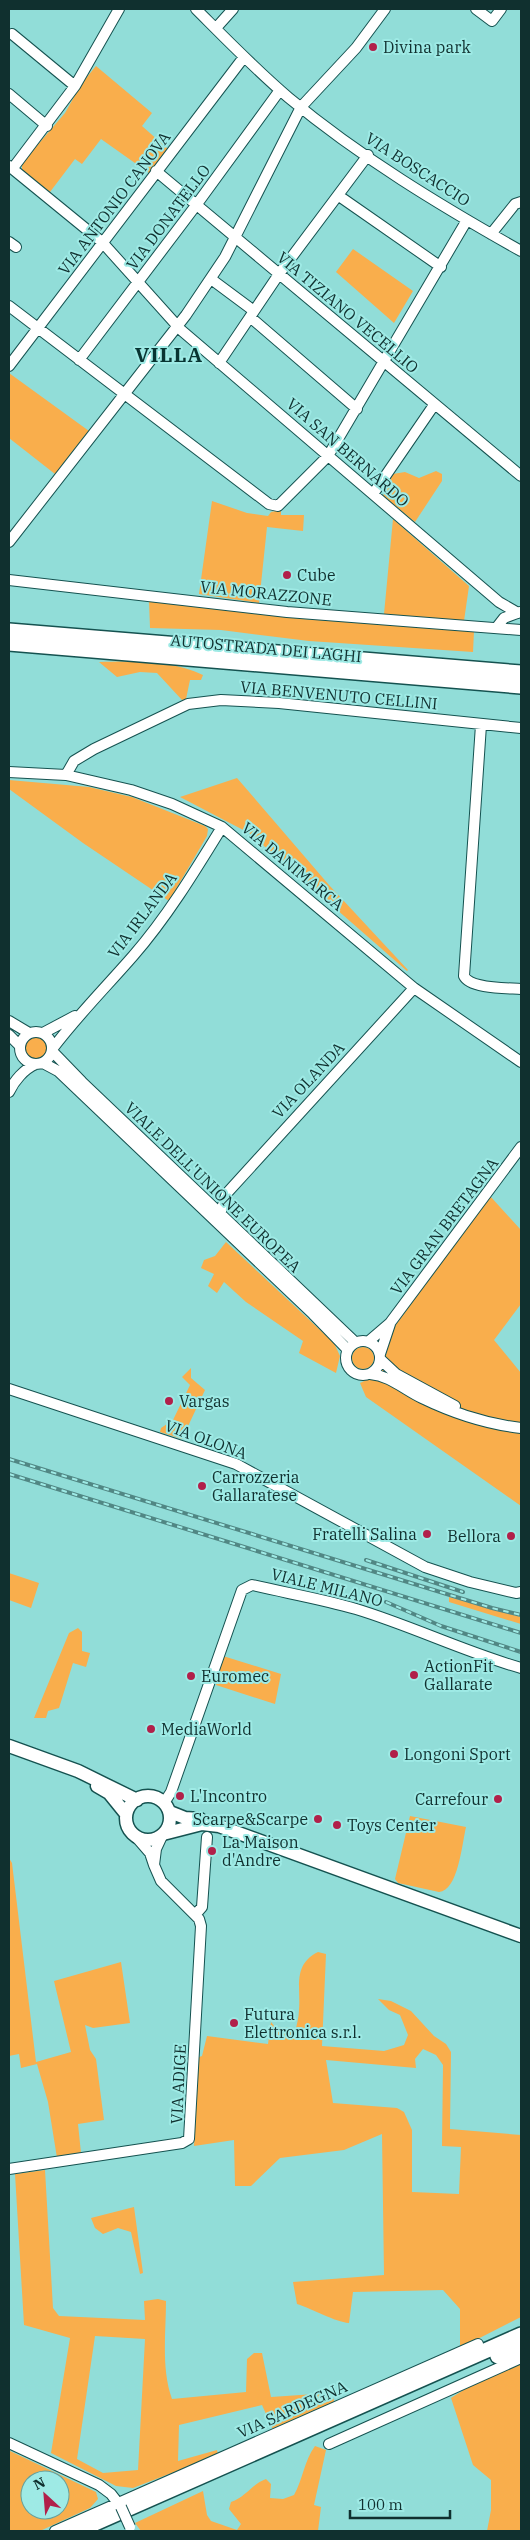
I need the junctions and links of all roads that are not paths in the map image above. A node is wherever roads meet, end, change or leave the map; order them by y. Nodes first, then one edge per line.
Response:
1 (119, 9) edge
2 (196, 9) edge
3 (233, 9) edge
4 (385, 9) edge
5 (476, 9) edge
6 (501, 9) edge
7 (216, 28) junction
8 (12, 34) dead end
9 (244, 57) junction
10 (75, 86) junction
11 (280, 90) junction
12 (9, 94) edge
13 (301, 107) junction
14 (47, 126) junction
15 (368, 155) junction
16 (11, 167) edge
17 (156, 171) junction
18 (339, 196) junction
19 (521, 202) edge
20 (197, 204) junction
21 (468, 220) junction
22 (491, 234) junction
23 (236, 237) junction
24 (102, 242) junction
25 (521, 251) edge
26 (441, 266) junction
27 (280, 274) junction
28 (211, 279) junction
29 (138, 283) junction
30 (9, 306) edge
31 (252, 314) junction
32 (177, 326) junction
33 (38, 328) junction
34 (79, 360) junction
35 (383, 360) junction
36 (219, 363) junction
37 (9, 366) edge
38 (123, 394) junction
39 (434, 405) junction
40 (357, 409) junction
41 (328, 456) junction
42 (521, 476) edge
43 (373, 494) junction
44 (9, 542) edge
45 (9, 580) edge
46 (500, 602) junction
47 (520, 612) edge
48 (504, 618) junction
49 (497, 627) junction
50 (521, 630) edge
51 (9, 631) edge
52 (9, 643) edge
53 (521, 673) edge
54 (521, 686) edge
55 (482, 725) junction
56 (521, 728) edge
57 (9, 772) edge
58 (66, 776) junction
59 (222, 827) junction
60 (414, 988) junction
61 (521, 989) edge
62 (78, 1014) junction
63 (9, 1021) edge
64 (29, 1033) junction
65 (44, 1033) junction
66 (9, 1035) edge
67 (52, 1049) junction
68 (21, 1051) junction
69 (521, 1062) edge
70 (39, 1064) junction
71 (15, 1081) junction
72 (9, 1092) edge
73 (521, 1147) edge
74 (225, 1194) junction
75 (204, 1199) junction
76 (220, 1214) junction
77 (390, 1323) junction
78 (369, 1341) junction
79 (352, 1346) junction
80 (380, 1357) junction
81 (370, 1374) junction
82 (9, 1389) edge
83 (521, 1421) edge
84 (521, 1428) edge
85 (521, 1592) edge
86 (521, 1668) edge
87 (9, 1746) edge
88 (9, 1751) edge
89 (137, 1800) junction
90 (166, 1802) junction
91 (126, 1814) junction
92 (163, 1834) junction
93 (207, 1837) dead end
94 (137, 1838) junction
95 (154, 1865) junction
96 (194, 1915) junction
97 (521, 1928) edge
98 (521, 1936) edge
99 (9, 2170) edge
100 (521, 2329) edge
101 (521, 2335) edge
102 (478, 2344) dead end
103 (521, 2348) edge
104 (496, 2352) junction
105 (521, 2358) edge
106 (9, 2443) edge
107 (329, 2444) dead end
108 (119, 2504) junction
109 (130, 2529) edge
110 (54, 2531) edge
111 (78, 2531) edge
112 (101, 2531) edge

1 - 10 street
2 - 7 street, VIA BOSCACCIO
3 - 7 street
4 - 13 street
5 - 6 street
7 - 9 street, VIA BOSCACCIO
8 - 10 street
9 - 11 street, VIA BOSCACCIO
9 - 17 street, VIA ANTONIO CANOVA
10 - 14 street
11 - 13 street, VIA BOSCACCIO
11 - 20 street, VIA DONATELLO
12 - 14 street
13 - 15 street, VIA BOSCACCIO
13 - 23 street
14 - 16 street
15 - 18 street
15 - 21 street, VIA BOSCACCIO
16 - 24 street, VIA SAN BERNARDO
17 - 20 street, VIA TIZIANO VECELLIO
17 - 24 street, VIA ANTONIO CANOVA
18 - 26 street
18 - 27 street
19 - 22 street
20 - 23 street, VIA TIZIANO VECELLIO
20 - 29 street, VIA DONATELLO
21 - 22 street, VIA BOSCACCIO
21 - 26 street
22 - 25 street, VIA BOSCACCIO
23 - 27 street, VIA TIZIANO VECELLIO
23 - 28 street
24 - 29 street, VIA SAN BERNARDO
24 - 33 street, VIA ANTONIO CANOVA
26 - 35 street
27 - 31 street
27 - 35 street, VIA TIZIANO VECELLIO
28 - 31 street
28 - 32 street
29 - 32 street, VIA SAN BERNARDO
29 - 34 street, VIA DONATELLO
30 - 33 street
31 - 36 street
31 - 40 street
32 - 36 street, VIA SAN BERNARDO
32 - 38 street
33 - 34 street
33 - 37 street, VIA ANTONIO CANOVA
34 - 38 street
35 - 39 street, VIA TIZIANO VECELLIO
35 - 40 street
36 - 41 street, VIA SAN BERNARDO
38 - 41 street
38 - 44 street
39 - 42 street, VIA TIZIANO VECELLIO
39 - 43 street
40 - 41 street
41 - 43 street, VIA SAN BERNARDO
43 - 46 street, VIA SAN BERNARDO
45 - 49 street, VIA MORAZZONE
46 - 47 street, VIA SAN BERNARDO
46 - 48 street
47 - 48 street
48 - 49 street
49 - 50 street, VIA MORAZZONE
51 - 53 highway, AUTOSTRADA DEI LAGHI
52 - 54 highway, AUTOSTRADA DEI LAGHI
55 - 56 street, VIA BENVENUTO CELLINI
55 - 58 street, VIA BENVENUTO CELLINI
55 - 61 street
57 - 58 street, VIA DANIMARCA
58 - 59 street, VIA DANIMARCA
59 - 60 street, VIA DANIMARCA
59 - 62 street, VIA IRLANDA
60 - 69 street, VIA DANIMARCA
60 - 74 street, VIA OLANDA
62 - 65 street, VIA IRLANDA
62 - 67 street, VIA IRLANDA
63 - 64 street
64 - 65 street
64 - 68 street
65 - 67 street, VIALE DELL'UNIONE EUROPEA
66 - 68 street, VIALE DELL'UNIONE EUROPEA
67 - 70 street
67 - 75 street, VIALE DELL'UNIONE EUROPEA
68 - 70 street, VIALE DELL'UNIONE EUROPEA
68 - 71 street
70 - 71 street
70 - 79 street, VIALE DELL'UNIONE EUROPEA
71 - 72 street
73 - 77 street, VIA GRAN BRETAGNA
74 - 75 street
74 - 76 street, VIA OLANDA
75 - 76 street, VIALE DELL'UNIONE EUROPEA
76 - 79 street, VIALE DELL'UNIONE EUROPEA
77 - 78 street, VIA GRAN BRETAGNA
77 - 80 street, VIA GRAN BRETAGNA
78 - 79 street
78 - 80 street
79 - 81 street, VIALE DELL'UNIONE EUROPEA
80 - 81 street
80 - 83 street
81 - 84 street, VIALE DELL'UNIONE EUROPEA
82 - 85 street, VIA OLONA
86 - 90 street, VIALE MILANO
87 - 89 main road
88 - 91 main road
89 - 90 main road
89 - 91 main road
90 - 92 main road
90 - 97 main road
91 - 94 main road
92 - 94 main road
92 - 95 street
92 - 98 main road
93 - 96 street
94 - 95 street, VIA ADIGE
95 - 96 street, VIA ADIGE
96 - 99 street, VIA ADIGE
100 - 104 highway
101 - 104 highway
102 - 108 street, VIA SARDEGNA
103 - 104 highway
104 - 111 highway
104 - 112 highway
105 - 107 street
106 - 108 street
108 - 109 street, bridge
108 - 110 street, VIA SARDEGNA

